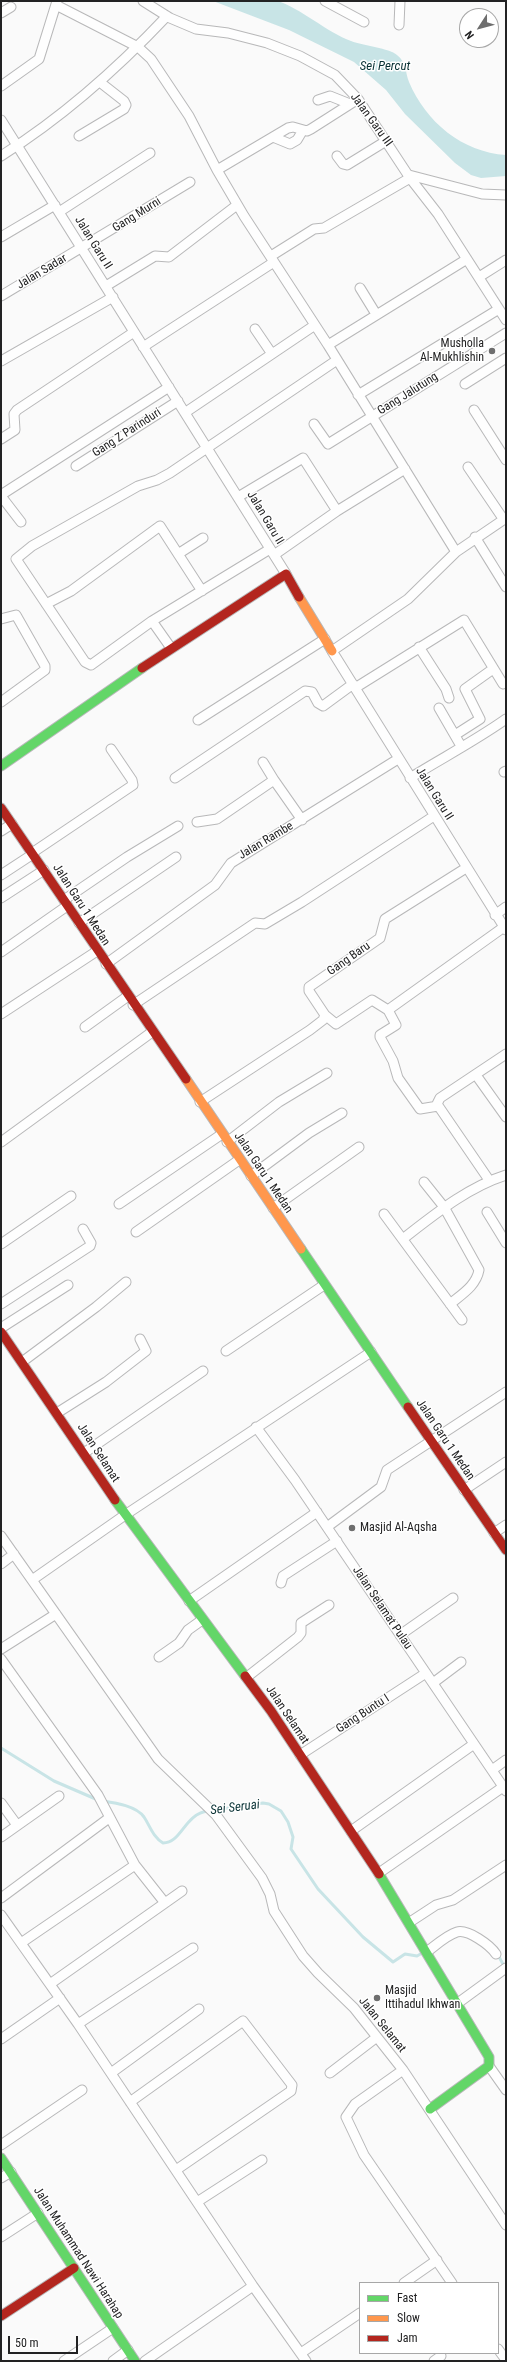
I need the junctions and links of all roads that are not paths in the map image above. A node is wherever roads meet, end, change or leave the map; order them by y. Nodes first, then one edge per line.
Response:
1 (143, 1) edge
2 (325, 1) edge
3 (400, 1) edge
4 (57, 3) edge
5 (11, 6) dead end
6 (1, 13) edge
7 (167, 16) junction
8 (364, 22) dead end
9 (399, 25) dead end
10 (138, 48) junction
11 (100, 83) junction
12 (1, 86) edge
13 (318, 100) dead end
14 (354, 101) junction
15 (1, 120) edge
16 (303, 130) junction
17 (79, 136) dead end
18 (273, 137) junction
19 (386, 141) junction
20 (18, 146) junction
21 (150, 153) dead end
22 (1, 156) edge
23 (337, 156) dead end
24 (217, 170) junction
25 (410, 176) junction
26 (190, 182) dead end
27 (506, 195) edge
28 (237, 205) junction
29 (57, 209) junction
30 (1, 237) edge
31 (83, 248) junction
32 (272, 259) junction
33 (467, 259) junction
34 (506, 260) edge
35 (479, 277) junction
36 (106, 286) junction
37 (360, 288) dead end
38 (1, 296) edge
39 (113, 297) junction
40 (499, 309) junction
41 (376, 314) junction
42 (506, 320) edge
43 (315, 325) junction
44 (255, 328) dead end
45 (134, 332) junction
46 (506, 333) edge
47 (328, 345) junction
48 (143, 347) junction
49 (272, 354) junction
50 (506, 358) edge
51 (337, 360) junction
52 (1, 361) edge
53 (465, 384) dead end
54 (169, 387) junction
55 (358, 395) junction
56 (178, 401) junction
57 (474, 410) dead end
58 (186, 412) junction
59 (371, 416) junction
60 (314, 424) dead end
61 (1, 439) edge
62 (207, 447) junction
63 (506, 460) edge
64 (76, 466) dead end
65 (468, 467) dead end
66 (405, 469) junction
67 (1, 495) edge
68 (238, 497) junction
69 (337, 511) junction
70 (505, 519) edge
71 (21, 522) dead end
72 (475, 537) junction
73 (203, 538) dead end
74 (272, 552) junction
75 (456, 552) junction
76 (178, 554) junction
77 (286, 574) junction
78 (506, 587) edge
79 (202, 591) junction
80 (46, 604) junction
81 (1, 620) edge
82 (152, 621) junction
83 (325, 639) junction
84 (419, 647) junction
85 (171, 648) junction
86 (332, 651) junction
87 (493, 669) junction
88 (503, 684) dead end
89 (354, 686) junction
90 (449, 698) dead end
91 (1, 702) edge
92 (439, 708) dead end
93 (506, 719) edge
94 (198, 720) dead end
95 (455, 736) junction
96 (461, 746) dead end
97 (111, 749) dead end
98 (398, 759) junction
99 (263, 762) dead end
100 (1, 766) edge
101 (175, 778) dead end
102 (410, 778) junction
103 (274, 780) junction
104 (1, 808) edge
105 (434, 816) junction
106 (302, 820) junction
107 (197, 822) dead end
108 (12, 824) junction
109 (178, 826) dead end
110 (1, 831) edge
111 (33, 854) junction
112 (176, 857) dead end
113 (466, 868) junction
114 (44, 870) junction
115 (1, 875) edge
116 (1, 898) edge
117 (66, 903) junction
118 (506, 907) edge
119 (495, 914) junction
120 (79, 924) junction
121 (504, 925) edge
122 (97, 951) junction
123 (1, 952) edge
124 (106, 964) junction
125 (128, 996) junction
126 (134, 1005) junction
127 (388, 1010) junction
128 (1, 1014) edge
129 (325, 1015) junction
130 (85, 1028) dead end
131 (152, 1032) junction
132 (506, 1054) edge
133 (327, 1073) dead end
134 (476, 1075) junction
135 (200, 1102) junction
136 (438, 1106) junction
137 (342, 1112) dead end
138 (506, 1117) edge
139 (222, 1134) junction
140 (1, 1142) edge
141 (227, 1142) junction
142 (359, 1148) dead end
143 (239, 1160) junction
144 (506, 1175) edge
145 (251, 1176) junction
146 (490, 1180) junction
147 (424, 1182) dead end
148 (71, 1196) dead end
149 (119, 1204) dead end
150 (444, 1207) junction
151 (273, 1208) junction
152 (487, 1212) dead end
153 (384, 1214) dead end
154 (83, 1229) dead end
155 (136, 1232) dead end
156 (404, 1238) junction
157 (506, 1243) edge
158 (1, 1244) edge
159 (126, 1282) dead end
160 (68, 1285) dead end
161 (324, 1285) junction
162 (1, 1304) edge
163 (450, 1304) junction
164 (462, 1320) dead end
165 (1, 1328) edge
166 (1, 1332) edge
167 (140, 1339) dead end
168 (226, 1351) dead end
169 (371, 1352) junction
170 (22, 1362) junction
171 (203, 1371) dead end
172 (506, 1392) edge
173 (57, 1413) junction
174 (256, 1427) junction
175 (430, 1440) junction
176 (84, 1453) junction
177 (506, 1462) edge
178 (464, 1490) junction
179 (317, 1512) junction
180 (125, 1515) junction
181 (506, 1525) edge
182 (327, 1527) junction
183 (494, 1534) junction
184 (1, 1536) edge
185 (337, 1541) junction
186 (506, 1550) edge
187 (14, 1554) junction
188 (1, 1564) edge
189 (32, 1580) junction
190 (281, 1583) dead end
191 (453, 1598) dead end
192 (188, 1601) junction
193 (329, 1605) dead end
194 (56, 1614) junction
195 (202, 1620) junction
196 (400, 1634) junction
197 (1, 1649) edge
198 (159, 1657) dead end
199 (1, 1659) edge
200 (461, 1662) dead end
201 (426, 1673) junction
202 (247, 1677) junction
203 (433, 1683) junction
204 (474, 1744) junction
205 (300, 1754) junction
206 (506, 1760) edge
207 (492, 1770) junction
208 (505, 1789) edge
209 (59, 1796) dead end
210 (1, 1803) edge
211 (109, 1818) junction
212 (17, 1825) junction
213 (351, 1831) junction
214 (1, 1836) edge
215 (506, 1864) edge
216 (135, 1865) junction
217 (378, 1872) junction
218 (182, 1891) dead end
219 (1, 1898) edge
220 (165, 1903) junction
221 (1, 1915) edge
222 (410, 1922) junction
223 (21, 1943) junction
224 (193, 1948) dead end
225 (428, 1951) junction
226 (496, 1954) dead end
227 (506, 1968) edge
228 (50, 1984) junction
229 (60, 1998) junction
230 (458, 2003) junction
231 (199, 2009) dead end
232 (78, 2024) junction
233 (377, 2037) junction
234 (1, 2039) edge
235 (488, 2066) junction
236 (403, 2070) junction
237 (111, 2073) junction
238 (330, 2073) dead end
239 (82, 2090) dead end
240 (506, 2090) edge
241 (130, 2102) junction
242 (430, 2109) junction
243 (1, 2145) edge
244 (1, 2158) edge
245 (262, 2160) dead end
246 (176, 2170) junction
247 (11, 2172) junction
248 (1, 2178) edge
249 (197, 2202) junction
250 (38, 2214) junction
251 (506, 2224) edge
252 (1, 2237) edge
253 (437, 2260) junction
254 (74, 2268) junction
255 (405, 2282) edge
256 (451, 2282) edge
257 (253, 2286) junction
258 (359, 2314) edge
259 (1, 2316) edge
260 (113, 2328) junction
261 (128, 2350) junction
262 (499, 2350) edge
263 (304, 2357) edge
264 (506, 2360) edge
265 (64, 2361) edge
266 (113, 2361) edge
267 (135, 2361) edge
268 (145, 2361) edge

1 - 7 street, Jalan Garu III
2 - 8 street
3 - 9 street
4 - 10 street
4 - 12 street
5 - 6 street
7 - 10 street
7 - 14 street, Jalan Garu III
10 - 11 street
10 - 24 street
11 - 17 street
11 - 20 street
13 - 14 street
14 - 16 street
14 - 19 street, Jalan Garu III
15 - 20 street, Jalan Garu II
16 - 18 street
16 - 18 street
18 - 24 street
19 - 23 street
19 - 25 street, Jalan Garu III
20 - 22 street
20 - 29 street, Jalan Garu II
21 - 29 street
24 - 28 street
25 - 27 street
25 - 32 street
25 - 33 street, Jalan Garu III
26 - 31 street, Gang Murni
28 - 32 street
28 - 36 street
29 - 30 street
29 - 31 street, Jalan Garu II
31 - 36 street, Jalan Garu II
31 - 38 street, Jalan Sadar
32 - 43 street
32 - 48 street
33 - 35 street, Jalan Garu III
33 - 41 street
34 - 35 street
35 - 40 street, Jalan Garu III
36 - 39 street, Jalan Garu II
37 - 41 street
39 - 45 street, Jalan Garu II
39 - 52 street
40 - 42 street, Jalan Garu III
40 - 55 street
41 - 47 street
43 - 47 street
43 - 49 street
44 - 49 street
45 - 48 street, Jalan Garu II
45 - 61 street
46 - 59 street, Gang Jalutung
47 - 51 street
48 - 54 street, Jalan Garu II
49 - 58 street
50 - 53 street
51 - 55 street
51 - 62 street
54 - 56 street, Jalan Garu II
54 - 67 street
55 - 59 street
56 - 58 street, Jalan Garu II
56 - 64 street, Gang Z Parinduri
57 - 63 street
58 - 62 street, Jalan Garu II
59 - 60 street, Gang Jalutung
59 - 66 street
62 - 68 street, Jalan Garu II
62 - 80 street
65 - 70 street
66 - 69 street
66 - 75 street
67 - 71 street
68 - 69 street
68 - 74 street, Jalan Garu II
69 - 74 street
70 - 72 street
72 - 75 street
72 - 78 street
73 - 76 street
74 - 77 street, Jalan Garu II
74 - 79 street
75 - 86 street
76 - 79 street
76 - 80 street
77 - 83 street, Jalan Garu II
77 - 85 street
79 - 82 street
80 - 82 street
81 - 91 street
82 - 85 street
83 - 86 street, Jalan Garu II
83 - 94 street
84 - 87 street
84 - 89 street
84 - 90 street
85 - 100 street
86 - 89 street, Jalan Garu II
87 - 88 street
87 - 95 street
89 - 98 street, Jalan Garu II
89 - 101 street
92 - 95 street
93 - 102 street
95 - 96 street
97 - 111 street
98 - 102 street, Jalan Garu II
98 - 106 street, Jalan Rambe
99 - 103 street
102 - 105 street, Jalan Garu II
103 - 106 street
103 - 107 street
104 - 108 street, Jalan Garu 1 Medan
105 - 113 street, Jalan Garu II
105 - 126 street
106 - 124 street, Jalan Rambe
108 - 110 street
108 - 111 street, Jalan Garu 1 Medan
109 - 117 street
111 - 114 street, Jalan Garu 1 Medan
111 - 115 street
112 - 120 street
113 - 119 street, Jalan Garu II
113 - 129 street, Gang Baru
114 - 116 street
114 - 117 street, Jalan Garu 1 Medan
117 - 120 street, Jalan Garu 1 Medan
117 - 123 street
118 - 119 street
119 - 121 street, Jalan Garu II
120 - 122 street, Jalan Garu 1 Medan
121 - 127 street
122 - 124 street, Jalan Garu 1 Medan
122 - 128 street
124 - 125 street, Jalan Garu 1 Medan
125 - 126 street, Jalan Garu 1 Medan
125 - 130 street
126 - 131 street, Jalan Garu 1 Medan
127 - 129 street
127 - 136 street
129 - 135 street
131 - 135 street, Jalan Garu 1 Medan
131 - 140 street
132 - 134 street
133 - 141 street
134 - 136 street
134 - 138 street
135 - 139 street, Jalan Garu 1 Medan
136 - 146 street
137 - 145 street
139 - 141 street, Jalan Garu 1 Medan
139 - 149 street
141 - 143 street, Jalan Garu 1 Medan
142 - 151 street
143 - 145 street, Jalan Garu 1 Medan
143 - 155 street
144 - 146 street
145 - 151 street, Jalan Garu 1 Medan
146 - 150 street
147 - 150 street
148 - 158 street
150 - 156 street
150 - 163 street
151 - 161 street, Jalan Garu 1 Medan
152 - 157 street
153 - 156 street
154 - 162 street
156 - 163 street
159 - 170 street
160 - 165 street
161 - 168 street
161 - 169 street, Jalan Garu 1 Medan
163 - 164 street
166 - 170 street, Jalan Selamat
167 - 173 street
169 - 174 street
169 - 175 street, Jalan Garu 1 Medan
170 - 173 street, Jalan Selamat
171 - 176 street
172 - 175 street
173 - 176 street, Jalan Selamat
174 - 179 street, Jalan Selamat Pulau
174 - 180 street
175 - 178 street, Jalan Garu 1 Medan
175 - 182 street
176 - 180 street, Jalan Selamat
177 - 178 street
178 - 183 street, Jalan Garu 1 Medan
179 - 182 street, Jalan Selamat Pulau
179 - 192 street
180 - 189 street
180 - 192 street, Jalan Selamat
181 - 183 street
182 - 185 street, Jalan Selamat Pulau
183 - 186 street, Jalan Garu 1 Medan
184 - 187 street, Jalan Selamat
185 - 190 street
185 - 196 street, Jalan Selamat Pulau
187 - 188 street
187 - 189 street, Jalan Selamat
189 - 194 street, Jalan Selamat
191 - 196 street
192 - 195 street, Jalan Selamat
193 - 202 street
194 - 197 street
194 - 233 street, Jalan Selamat
195 - 198 street
195 - 202 street, Jalan Selamat
196 - 201 street, Jalan Selamat Pulau
199 - 211 street
200 - 203 street
201 - 203 street, Jalan Selamat Pulau
201 - 205 street, Gang Buntu I
202 - 205 street, Jalan Selamat
203 - 204 street, Jalan Selamat Pulau
204 - 207 street, Jalan Selamat Pulau
204 - 213 street
205 - 213 street, Jalan Selamat
206 - 207 street
207 - 208 street, Jalan Selamat Pulau
208 - 217 street
209 - 212 street
210 - 212 street
211 - 216 street
211 - 219 street
212 - 214 street
213 - 217 street, Jalan Selamat
215 - 222 street
216 - 220 street
216 - 223 street
217 - 222 street, Jalan Selamat
218 - 220 street
220 - 228 street
221 - 223 street
222 - 225 street, Jalan Selamat
223 - 228 street
224 - 232 street
225 - 226 street
225 - 230 street, Jalan Selamat
227 - 230 street
228 - 229 street
229 - 232 street
229 - 234 street
230 - 235 street, Jalan Selamat
231 - 237 street
232 - 237 street
233 - 236 street, Jalan Selamat
233 - 238 street
235 - 240 street
235 - 242 street
236 - 242 street, Jalan Selamat
236 - 253 street
237 - 241 street
239 - 243 street
241 - 246 street
241 - 246 street
242 - 251 street, Jalan Selamat
244 - 247 street, Jalan Muhammad Nawi Harahap
245 - 249 street
246 - 249 street
247 - 248 street
247 - 250 street, Jalan Muhammad Nawi Harahap
249 - 257 street
250 - 252 street
250 - 254 street, Jalan Muhammad Nawi Harahap
253 - 255 street
253 - 256 street
254 - 259 street
254 - 260 street, Jalan Muhammad Nawi Harahap
257 - 263 street
257 - 268 street
258 - 263 street
260 - 261 street, Jalan Muhammad Nawi Harahap
260 - 265 street
261 - 266 street
261 - 267 street, Jalan Muhammad Nawi Harahap
262 - 264 street

